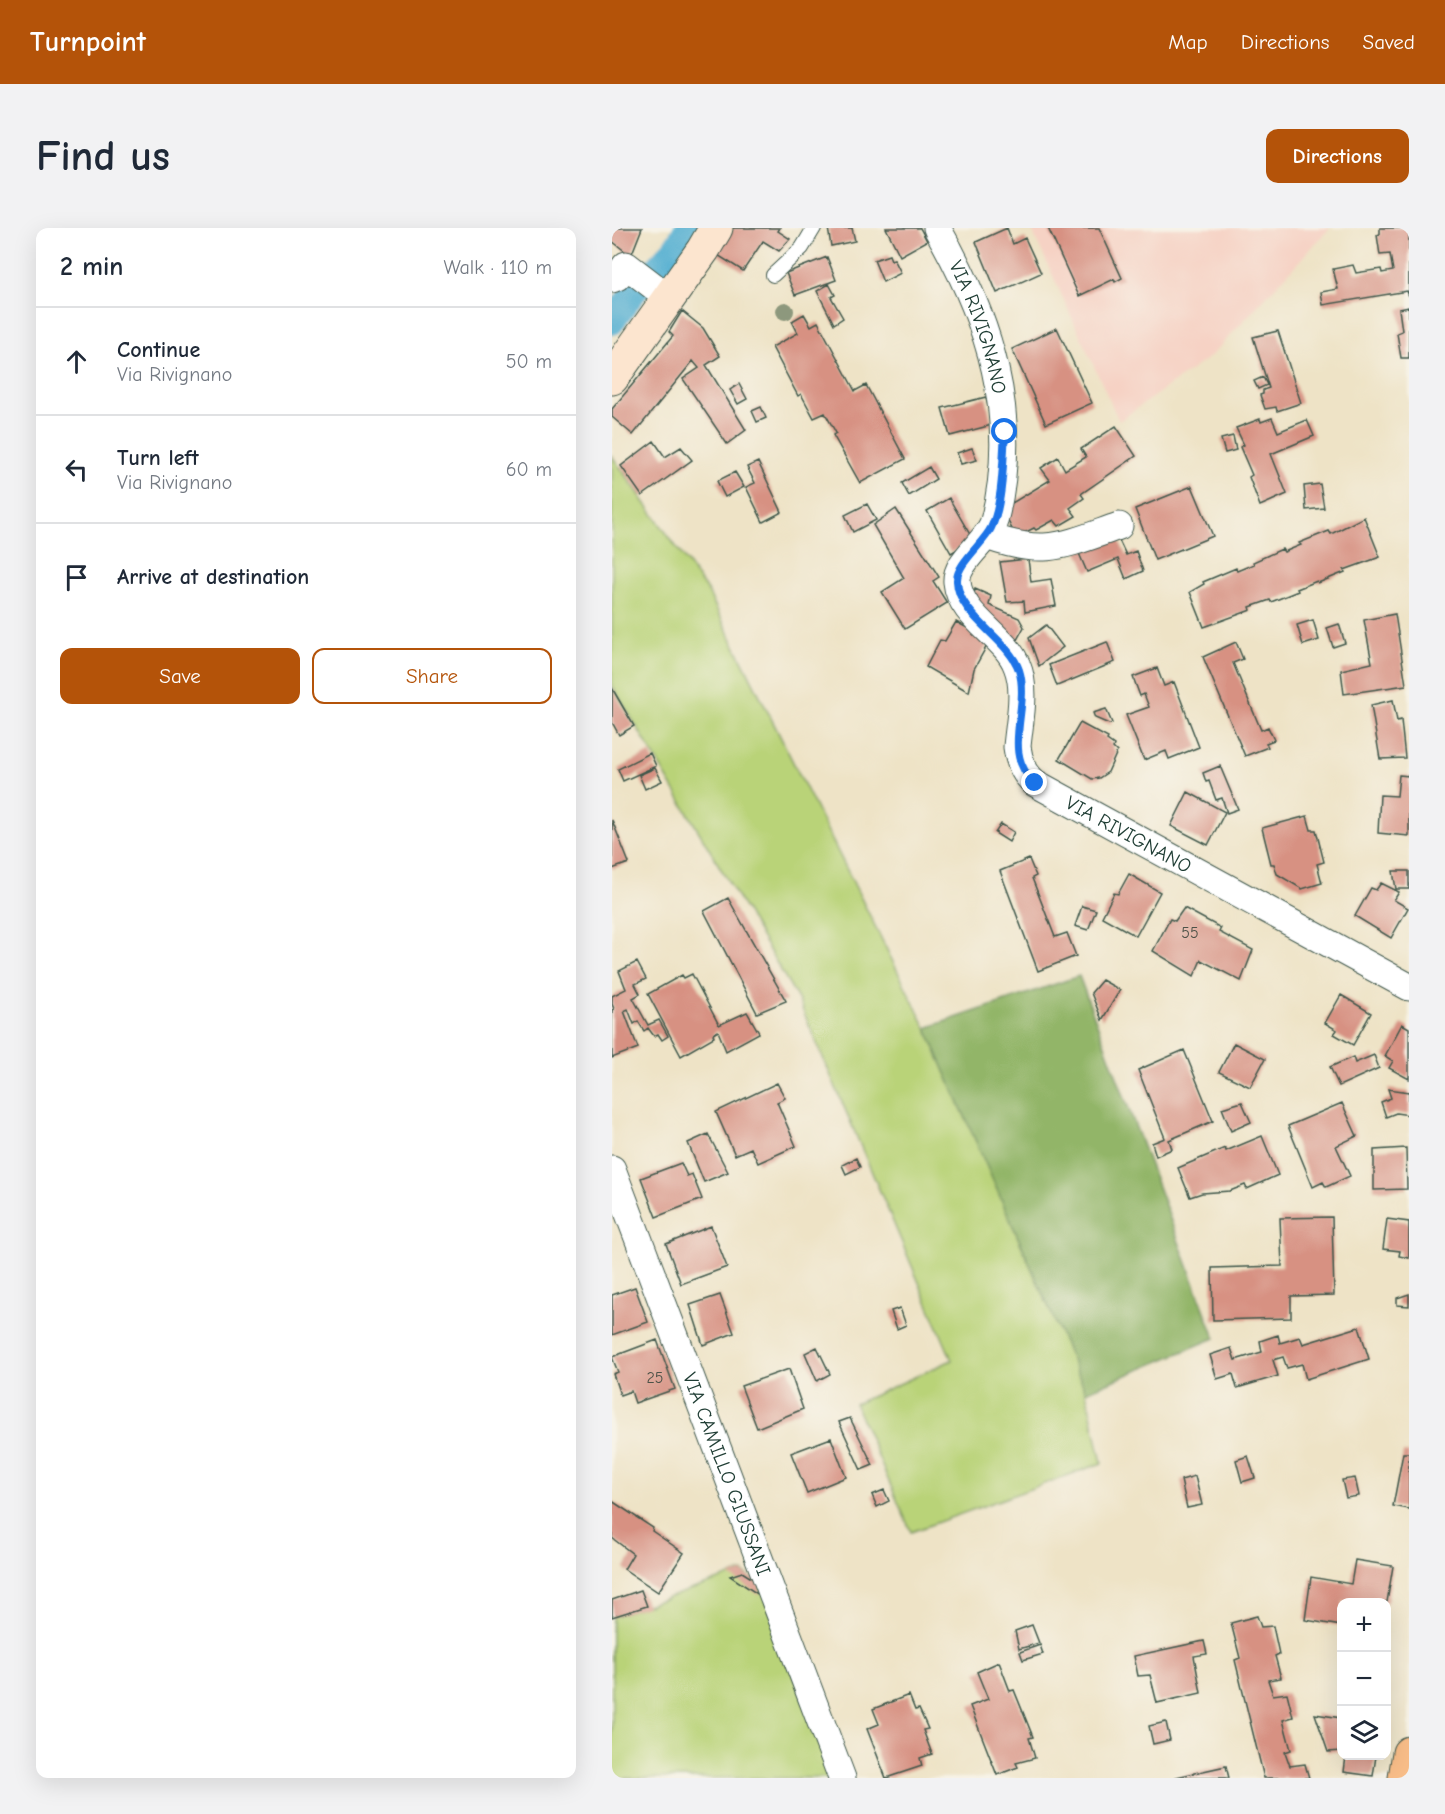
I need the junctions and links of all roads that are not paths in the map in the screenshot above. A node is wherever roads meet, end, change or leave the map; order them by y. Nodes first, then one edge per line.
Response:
1 (716, 228) edge
2 (814, 228) edge
3 (937, 228) edge
4 (622, 274) edge
5 (773, 275) dead end
6 (662, 292) junction
7 (612, 378) edge
8 (1119, 526) dead end
9 (987, 536) junction
10 (1409, 987) edge
11 (612, 1169) edge
12 (1409, 1752) edge
13 (842, 1778) edge
14 (1405, 1778) edge

1 - 6 street
2 - 5 lane
3 - 9 street, VIA RIVIGNANO
4 - 6 street
6 - 7 street
8 - 9 street
9 - 10 street, VIA RIVIGNANO
11 - 13 street, VIA CAMILLO GIUSSANI
12 - 14 main road

